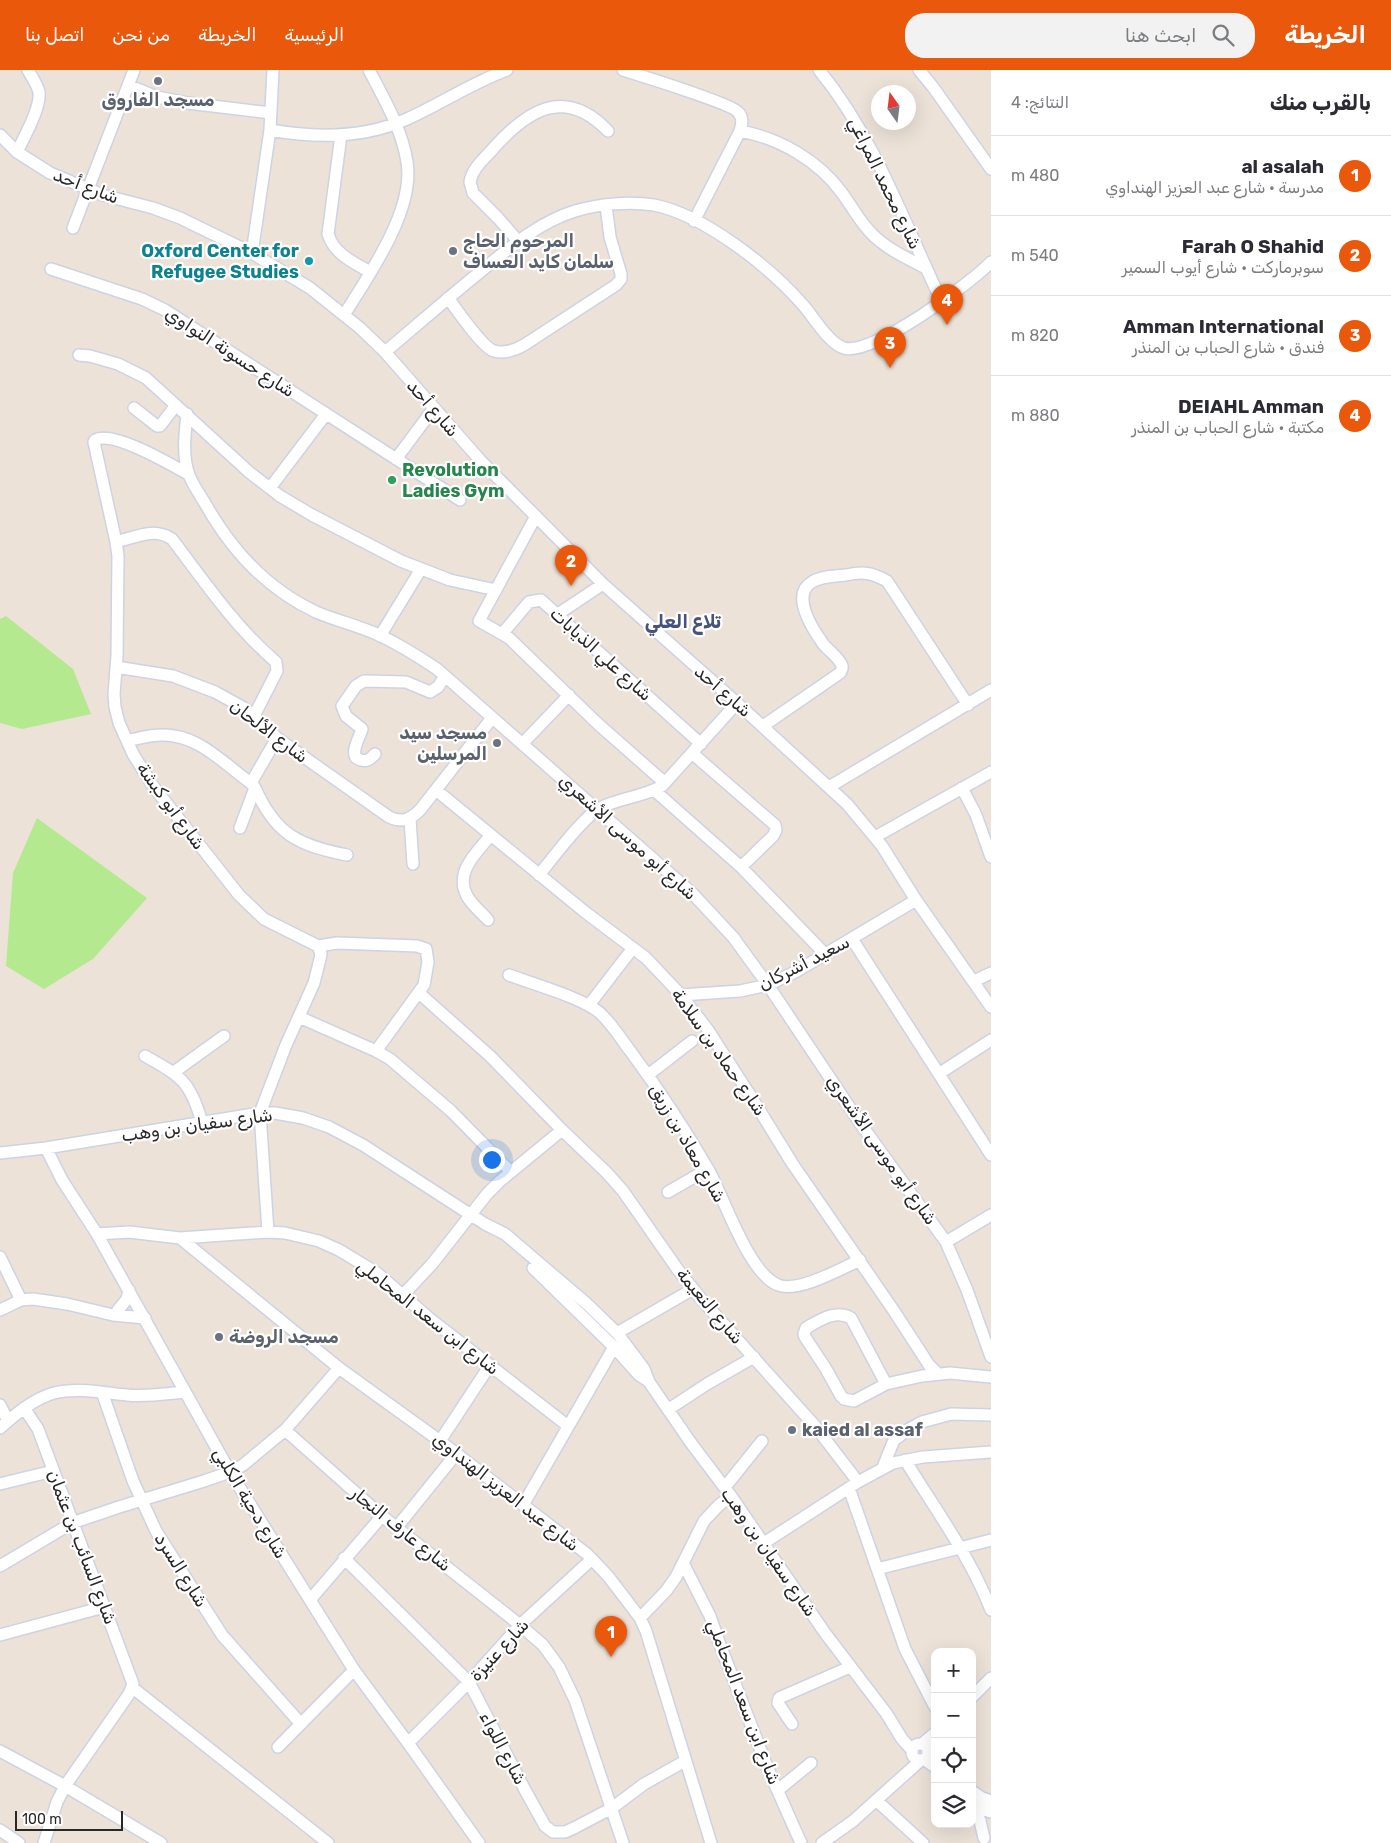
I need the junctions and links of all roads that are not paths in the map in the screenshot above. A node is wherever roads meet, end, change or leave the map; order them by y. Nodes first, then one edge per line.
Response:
1 (28, 70) edge
2 (134, 70) edge
3 (273, 70) edge
4 (369, 70) edge
5 (507, 70) edge
6 (623, 70) edge
7 (819, 70) edge
8 (919, 70) edge
9 (128, 85) junction
10 (271, 113) junction
11 (396, 124) junction
12 (270, 130) junction
13 (608, 130) dead end
14 (740, 131) junction
15 (0, 135) edge
16 (341, 135) junction
17 (17, 152) junction
18 (991, 169) edge
19 (88, 189) junction
20 (606, 206) junction
21 (694, 220) junction
22 (73, 228) dead end
23 (518, 241) junction
24 (252, 253) junction
25 (991, 262) edge
26 (926, 268) junction
27 (52, 269) dead end
28 (370, 272) junction
29 (448, 298) junction
30 (942, 302) junction
31 (344, 315) junction
32 (385, 352) junction
33 (79, 355) dead end
34 (176, 405) junction
35 (134, 408) dead end
36 (434, 408) junction
37 (187, 414) junction
38 (326, 414) junction
39 (396, 460) junction
40 (188, 474) junction
41 (270, 488) junction
42 (460, 500) dead end
43 (536, 516) junction
44 (116, 542) junction
45 (421, 569) junction
46 (603, 584) junction
47 (496, 590) junction
48 (558, 614) junction
49 (502, 634) junction
50 (380, 636) junction
51 (116, 668) junction
52 (445, 676) junction
53 (991, 690) edge
54 (569, 695) junction
55 (737, 703) junction
56 (968, 704) junction
57 (254, 716) junction
58 (492, 718) junction
59 (763, 726) junction
60 (277, 738) junction
61 (127, 741) junction
62 (523, 743) junction
63 (701, 744) junction
64 (375, 754) dead end
65 (693, 754) junction
66 (991, 772) edge
67 (666, 782) junction
68 (253, 785) junction
69 (829, 787) junction
70 (962, 788) junction
71 (436, 790) junction
72 (654, 790) junction
73 (598, 809) junction
74 (410, 819) junction
75 (240, 828) dead end
76 (491, 835) junction
77 (875, 837) junction
78 (347, 855) dead end
79 (991, 857) edge
80 (413, 864) dead end
81 (741, 867) junction
82 (539, 874) junction
83 (916, 900) junction
84 (488, 920) dead end
85 (852, 939) junction
86 (318, 946) junction
87 (633, 948) junction
88 (825, 954) junction
89 (991, 972) edge
90 (509, 976) dead end
91 (974, 981) junction
92 (768, 985) junction
93 (419, 993) junction
94 (681, 995) junction
95 (589, 1005) junction
96 (991, 1007) edge
97 (299, 1017) junction
98 (224, 1036) dead end
99 (991, 1040) edge
100 (692, 1042) dead end
101 (376, 1051) junction
102 (145, 1056) dead end
103 (174, 1072) junction
104 (940, 1073) junction
105 (648, 1075) junction
106 (260, 1113) junction
107 (202, 1123) junction
108 (562, 1130) junction
109 (46, 1148) junction
110 (0, 1153) edge
111 (991, 1155) edge
112 (708, 1169) junction
113 (511, 1172) junction
114 (668, 1192) dead end
115 (470, 1215) junction
116 (990, 1215) edge
117 (485, 1224) junction
118 (268, 1232) junction
119 (98, 1234) junction
120 (180, 1238) junction
121 (946, 1242) junction
122 (0, 1257) edge
123 (860, 1260) junction
124 (693, 1289) junction
125 (129, 1290) junction
126 (403, 1295) junction
127 (21, 1300) junction
128 (0, 1310) edge
129 (118, 1310) junction
130 (106, 1312) junction
131 (143, 1315) junction
132 (617, 1333) junction
133 (614, 1347) junction
134 (754, 1357) junction
135 (991, 1357) edge
136 (490, 1365) junction
137 (339, 1368) junction
138 (936, 1373) junction
139 (991, 1377) edge
140 (649, 1382) junction
141 (886, 1384) junction
142 (102, 1392) junction
143 (184, 1392) junction
144 (0, 1405) edge
145 (24, 1408) junction
146 (669, 1409) junction
147 (991, 1415) edge
148 (4, 1424) edge
149 (568, 1426) junction
150 (284, 1430) junction
151 (440, 1441) junction
152 (762, 1441) dead end
153 (991, 1452) edge
154 (456, 1454) junction
155 (905, 1460) junction
156 (883, 1467) junction
157 (53, 1471) junction
158 (230, 1472) junction
159 (0, 1484) edge
160 (854, 1485) junction
161 (728, 1491) junction
162 (141, 1500) junction
163 (523, 1505) junction
164 (382, 1516) junction
165 (72, 1523) junction
166 (397, 1527) junction
167 (991, 1540) edge
168 (764, 1543) junction
169 (961, 1548) junction
170 (344, 1558) junction
171 (592, 1558) junction
172 (683, 1564) junction
173 (0, 1566) edge
174 (877, 1569) junction
175 (988, 1590) edge
176 (310, 1600) junction
177 (104, 1607) junction
178 (991, 1610) edge
179 (640, 1618) junction
180 (520, 1625) junction
181 (0, 1635) edge
182 (850, 1667) junction
183 (354, 1670) junction
184 (991, 1678) edge
185 (469, 1682) junction
186 (133, 1688) junction
187 (976, 1693) edge
188 (931, 1699) edge
189 (301, 1724) junction
190 (792, 1724) dead end
191 (932, 1738) edge
192 (408, 1743) junction
193 (278, 1747) dead end
194 (0, 1751) edge
195 (924, 1751) edge
196 (685, 1761) junction
197 (811, 1764) dead end
198 (65, 1786) junction
199 (778, 1790) junction
200 (976, 1794) edge
201 (877, 1800) junction
202 (991, 1801) edge
203 (976, 1804) edge
204 (612, 1808) junction
205 (976, 1810) edge
206 (991, 1812) edge
207 (991, 1825) edge
208 (0, 1830) edge
209 (711, 1840) edge
210 (986, 1841) edge
211 (19, 1843) edge
212 (44, 1843) edge
213 (161, 1843) edge
214 (328, 1843) edge
215 (479, 1843) edge
216 (623, 1843) edge
217 (801, 1843) edge
218 (822, 1843) edge
219 (923, 1843) edge

1 - 17 street
2 - 9 street
3 - 10 street
4 - 11 street
5 - 11 street
6 - 14 street
7 - 26 street, شارع محمد المراغي
8 - 18 street
9 - 10 street
9 - 19 street
10 - 12 street
11 - 16 street
11 - 28 street
12 - 16 street
12 - 24 street
13 - 23 street
14 - 21 street
14 - 26 street
15 - 17 street, شارع أحد
16 - 28 street
17 - 19 street, شارع أحد
19 - 22 street
19 - 24 street, شارع أحد
20 - 21 street
20 - 23 street
20 - 29 street
21 - 30 street
23 - 29 street
24 - 31 street, شارع أحد
25 - 30 street
26 - 30 street, شارع محمد المراغي
27 - 38 street, شارع حسونة النواوي
28 - 31 street
29 - 32 street
31 - 32 street, شارع أحد
32 - 36 street, شارع أحد
33 - 34 street
34 - 35 street
34 - 37 street
36 - 39 street
36 - 43 street, شارع أحد
37 - 40 street, شارع أبو موسى الأشعري
37 - 41 street
38 - 39 street, شارع حسونة النواوي
38 - 41 street
39 - 42 street, شارع حسونة النواوي
40 - 44 street, شارع أبو كبشة
40 - 50 street, شارع أبو موسى الأشعري
41 - 45 street
43 - 46 street, شارع أحد
43 - 47 street
44 - 51 street, شارع أبو كبشة
44 - 57 street
45 - 47 street
45 - 50 street
46 - 48 street
46 - 55 street, شارع أحد
47 - 49 street
48 - 49 street, شارع علي الذيابات
48 - 63 street, شارع علي الذيابات
49 - 54 street
50 - 52 street, شارع أبو موسى الأشعري
51 - 57 street, شارع الألحان
51 - 61 street, شارع أبو كبشة
52 - 58 street, شارع أبو موسى الأشعري
52 - 64 street
53 - 56 street
54 - 62 street
54 - 67 street
55 - 59 street, شارع أحد
55 - 63 street
56 - 59 street
56 - 69 street
57 - 60 street, شارع الألحان
58 - 62 street, شارع أبو موسى الأشعري
58 - 71 street
59 - 69 street, شارع أحد
60 - 68 street
60 - 74 street, شارع الألحان
61 - 68 street
61 - 86 street, شارع أبو كبشة
62 - 73 street, شارع أبو موسى الأشعري
63 - 65 street
65 - 67 street
65 - 81 street
66 - 70 street
67 - 72 street
68 - 75 street
68 - 78 street
69 - 77 street, شارع أحد
70 - 77 street
70 - 79 street
71 - 74 street
71 - 76 street, شارع حماد بن سلامة
72 - 73 street
72 - 81 street
73 - 82 street
73 - 92 street, شارع أبو موسى الأشعري
74 - 80 street
76 - 82 street, شارع حماد بن سلامة
76 - 84 street
77 - 83 street, شارع أحد
81 - 88 street
82 - 87 street, شارع حماد بن سلامة
83 - 85 street, سعيد أشركان
83 - 91 street, شارع أحد
85 - 88 street, سعيد أشركان
85 - 104 street
86 - 93 street
86 - 97 street
87 - 94 street, شارع حماد بن سلامة
87 - 95 street
88 - 92 street, سعيد أشركان
89 - 91 street
90 - 95 street, شارع معاذ بن زريق
91 - 96 street, شارع أحد
92 - 94 street, سعيد أشركان
92 - 121 street, شارع أبو موسى الأشعري
93 - 101 street
93 - 108 street, شارع النعيمة
94 - 123 street, شارع حماد بن سلامة
95 - 105 street, شارع معاذ بن زريق
97 - 101 street
97 - 106 street
98 - 103 street
99 - 104 street
100 - 105 street
101 - 113 street
102 - 103 street
103 - 107 street
104 - 111 street
105 - 112 street, شارع معاذ بن زريق
106 - 107 street, شارع سفيان بن وهب
106 - 115 street, شارع سفيان بن وهب
106 - 118 street
107 - 109 street, شارع سفيان بن وهب
108 - 113 street
108 - 124 street, شارع النعيمة
109 - 110 street, شارع سفيان بن وهب
109 - 119 street, شارع دحية الكلبي
112 - 114 street
112 - 123 street, شارع معاذ بن زريق
113 - 115 street
115 - 117 street, شارع سفيان بن وهب
115 - 126 street
116 - 121 street
117 - 132 street, شارع سفيان بن وهب
117 - 133 street, شارع سفيان بن وهب
118 - 120 street, شارع ابن سعد المحاملي
118 - 126 street, شارع ابن سعد المحاملي
119 - 120 street, شارع ابن سعد المحاملي
119 - 125 street, شارع دحية الكلبي
120 - 137 street, شارع عبد العزيز الهنداوي
121 - 135 street, شارع أبو موسى الأشعري
122 - 127 street
123 - 138 street, شارع حماد بن سلامة
124 - 132 street
124 - 134 street, شارع النعيمة
125 - 129 street
125 - 131 street, شارع دحية الكلبي
126 - 136 street, شارع ابن سعد المحاملي
127 - 128 street
127 - 130 street
129 - 130 street
129 - 131 street
130 - 131 street
131 - 143 street, شارع دحية الكلبي
132 - 140 street, شارع سفيان بن وهب
133 - 140 street, شارع سفيان بن وهب
133 - 149 street
134 - 146 street
134 - 160 street, شارع النعيمة
136 - 149 street, شارع ابن سعد المحاملي
136 - 151 street
137 - 150 street
137 - 151 street, شارع عبد العزيز الهنداوي
138 - 139 street
138 - 141 street
140 - 146 street, شارع سفيان بن وهب
141 - 141 street
142 - 143 street
142 - 145 street
142 - 162 street, شارع السرد
143 - 158 street, شارع دحية الكلبي
144 - 148 street
145 - 148 street
145 - 157 street, شارع السائب بن عثمان
146 - 161 street, شارع سفيان بن وهب
147 - 156 street
149 - 163 street
150 - 158 street
150 - 164 street, شارع عارف النجار
151 - 154 street, شارع عبد العزيز الهنداوي
152 - 161 street
153 - 155 street
154 - 163 street, شارع عبد العزيز الهنداوي
154 - 166 street
155 - 156 street
155 - 169 street
156 - 160 street
157 - 159 street
157 - 165 street, شارع السائب بن عثمان
158 - 162 street
158 - 176 street, شارع دحية الكلبي
160 - 168 street
160 - 174 street, شارع النعيمة
161 - 168 street, شارع سفيان بن وهب
161 - 172 street
162 - 165 street
162 - 189 street, شارع السرد
163 - 171 street, شارع عبد العزيز الهنداوي
164 - 166 street, شارع عارف النجار
164 - 170 street
165 - 173 street
165 - 177 street, شارع السائب بن عثمان
166 - 180 street, شارع عارف النجار
167 - 169 street
168 - 182 street, شارع سفيان بن وهب
169 - 174 street
169 - 175 street
170 - 176 street
170 - 185 street, شارع اللواء
171 - 179 street, شارع عبد العزيز الهنداوي
171 - 180 street, شارع عنيزة
172 - 179 street
172 - 199 street, شارع ابن سعد المحاملي
174 - 188 street, شارع النعيمة
175 - 178 street
176 - 183 street, شارع دحية الكلبي
177 - 181 street
177 - 186 street, شارع السائب بن عثمان
179 - 196 street, شارع عبد العزيز الهنداوي
180 - 185 street, شارع عنيزة
180 - 204 street, شارع عارف النجار
182 - 190 street
182 - 195 street, شارع سفيان بن وهب
183 - 189 street
183 - 192 street, شارع دحية الكلبي
184 - 187 street
185 - 192 street, شارع عنيزة
185 - 204 street, شارع اللواء
186 - 198 street
186 - 214 street
189 - 193 street
191 - 195 street
192 - 215 street, شارع دحية الكلبي
194 - 198 street
195 - 201 street
196 - 204 street, شارع اللواء
196 - 209 street, شارع عبد العزيز الهنداوي
197 - 199 street
198 - 212 street
198 - 213 street
199 - 217 street, شارع ابن سعد المحاملي
200 - 202 street
201 - 218 street
201 - 219 street
203 - 206 street
204 - 216 street, شارع عارف النجار
205 - 210 street
207 - 210 street
208 - 211 street

